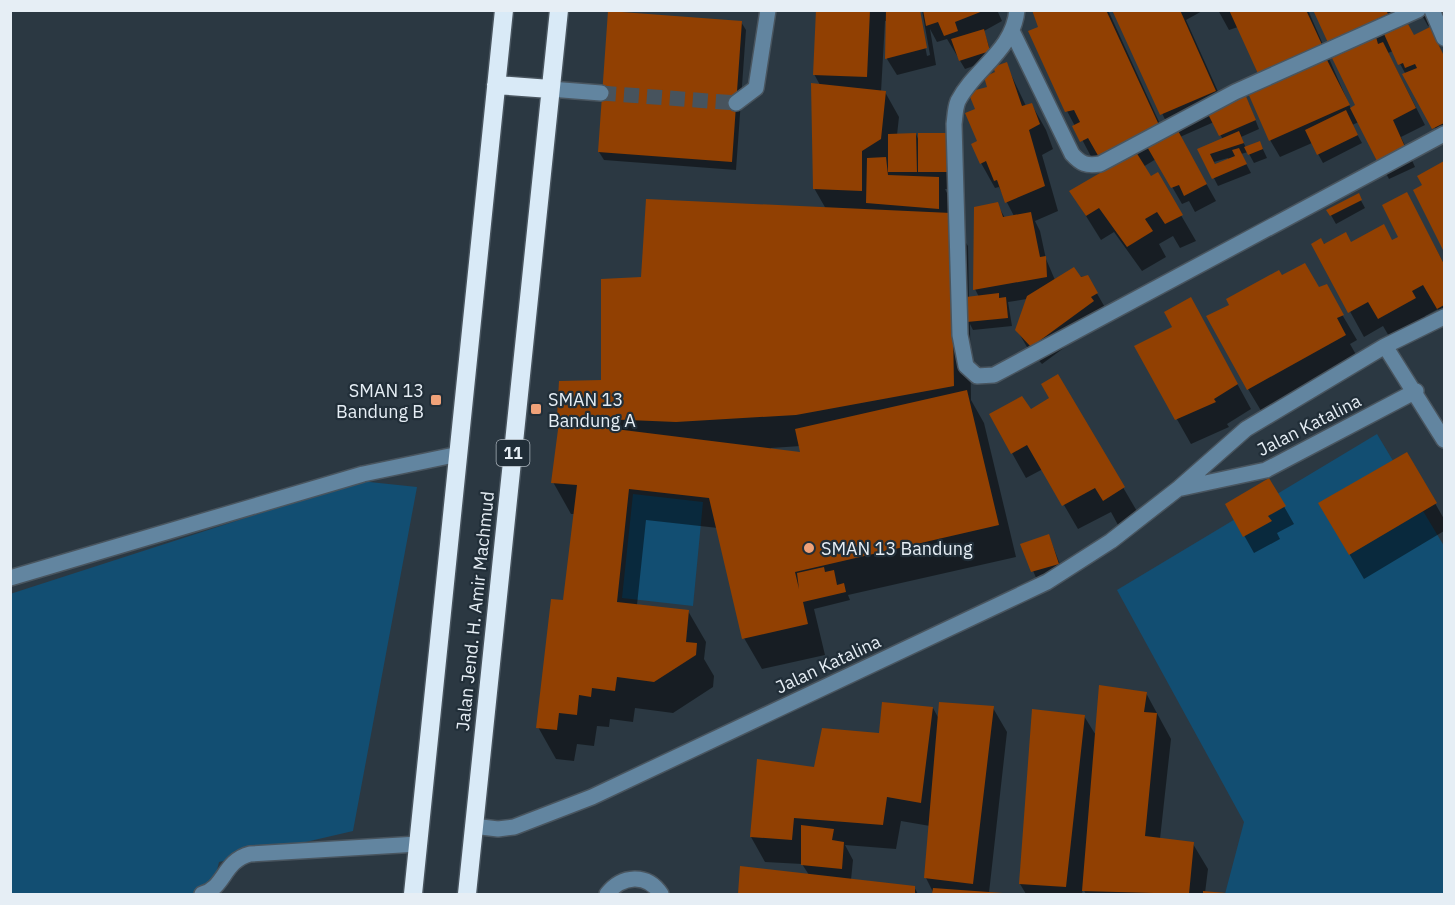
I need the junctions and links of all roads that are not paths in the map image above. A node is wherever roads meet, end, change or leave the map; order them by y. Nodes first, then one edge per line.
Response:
1 (504, 10) edge
2 (559, 10) edge
3 (768, 10) edge
4 (1017, 10) edge
5 (1432, 10) edge
6 (1411, 12) edge
7 (1012, 31) junction
8 (1444, 38) edge
9 (496, 86) junction
10 (550, 89) junction
11 (601, 93) tunnel mouth
12 (736, 103) dead end
13 (1444, 134) edge
14 (1444, 317) edge
15 (1385, 346) junction
16 (1416, 391) junction
17 (1444, 440) edge
18 (459, 454) junction
19 (1179, 488) junction
20 (10, 578) edge
21 (473, 826) junction
22 (418, 844) junction
23 (202, 894) edge
24 (413, 894) edge
25 (467, 894) edge
26 (607, 894) edge
27 (661, 894) edge

1 - 9 highway, Jalan Jend. H. Amir Machmud
2 - 10 highway, Jalan Jend. H. Amir Machmud / 11
3 - 12 street
4 - 7 street
5 - 8 street
6 - 7 street
7 - 13 street
9 - 10 highway
9 - 18 highway, Jalan Jend. H. Amir Machmud
10 - 11 street
10 - 21 highway, Jalan Jend. H. Amir Machmud / 11
14 - 15 street, Jalan Katalina
15 - 16 street
15 - 19 street, Jalan Katalina
16 - 17 street
16 - 19 street, Jalan Katalina
18 - 20 street
18 - 22 highway, Jalan Jend. H. Amir Machmud
19 - 21 street, Jalan Katalina
21 - 25 highway, Jalan Jend. H. Amir Machmud / 11
22 - 23 street
22 - 24 highway, Jalan Jend. H. Amir Machmud
26 - 27 street

